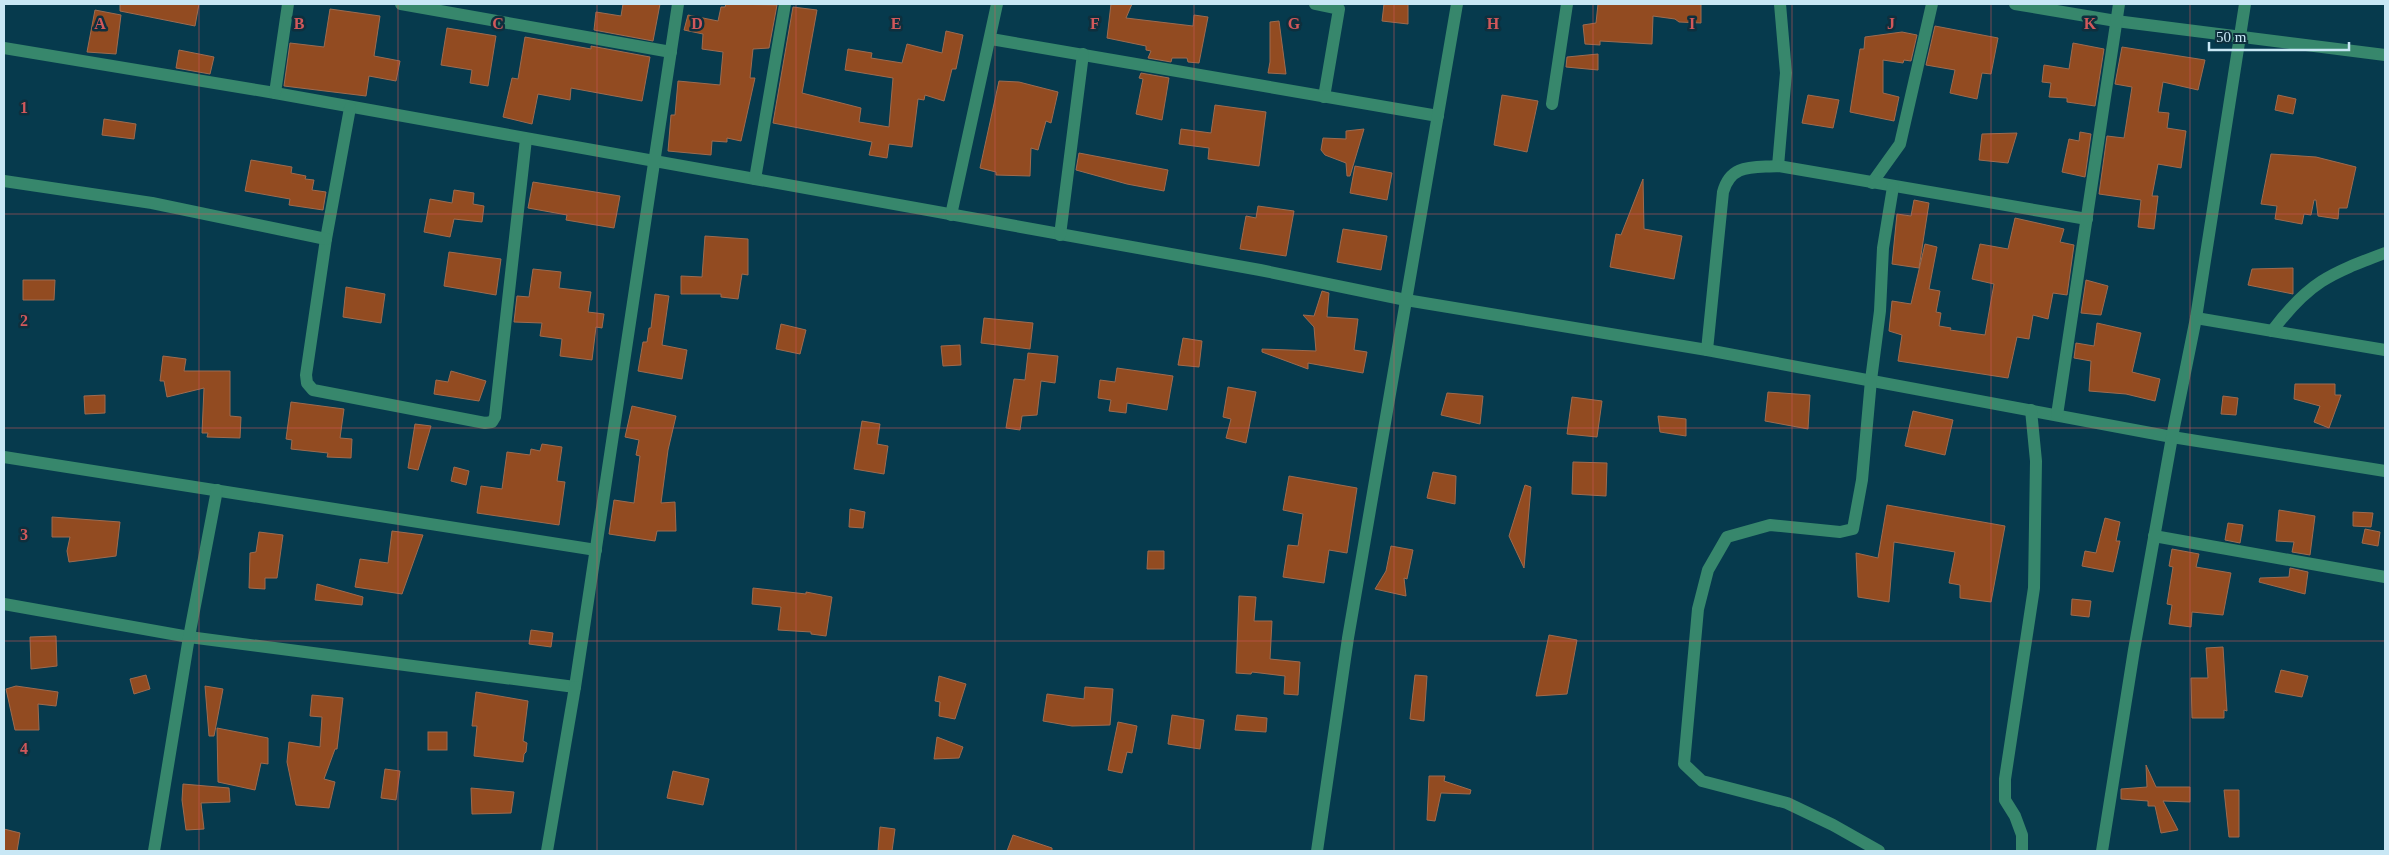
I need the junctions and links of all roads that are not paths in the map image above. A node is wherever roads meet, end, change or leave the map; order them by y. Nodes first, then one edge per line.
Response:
1 (288, 4) edge
2 (401, 4) edge
3 (678, 4) edge
4 (785, 4) edge
5 (997, 4) edge
6 (1315, 4) edge
7 (1457, 4) edge
8 (1567, 4) edge
9 (1780, 4) edge
10 (1932, 4) edge
11 (2015, 4) edge
12 (2119, 4) edge
13 (2245, 4) edge
14 (1339, 6) edge
15 (2116, 21) junction
16 (2240, 37) junction
17 (991, 39) junction
18 (4, 48) edge
19 (671, 52) junction
20 (1083, 54) junction
21 (2385, 55) edge
22 (274, 93) junction
23 (1324, 97) junction
24 (1552, 104) dead end
25 (350, 108) junction
26 (1438, 116) junction
27 (526, 139) junction
28 (655, 162) junction
29 (1778, 166) junction
30 (755, 179) junction
31 (4, 181) edge
32 (1872, 183) junction
33 (1892, 187) junction
34 (951, 215) junction
35 (2087, 220) junction
36 (1060, 235) junction
37 (326, 239) junction
38 (2385, 253) edge
39 (1406, 300) junction
40 (2196, 318) junction
41 (2272, 331) junction
42 (1707, 350) junction
43 (2385, 350) edge
44 (1871, 380) junction
45 (2031, 410) junction
46 (2057, 415) junction
47 (2172, 437) junction
48 (4, 457) edge
49 (2385, 471) edge
50 (217, 490) junction
51 (2154, 536) junction
52 (596, 550) junction
53 (2385, 577) edge
54 (4, 604) edge
55 (189, 637) junction
56 (575, 687) junction
57 (154, 851) edge
58 (547, 851) edge
59 (1317, 851) edge
60 (1880, 851) edge
61 (2022, 851) edge
62 (2102, 851) edge

1 - 22 street
2 - 19 street
3 - 19 street
4 - 30 street
5 - 17 street
6 - 14 street
7 - 26 street
8 - 24 street
9 - 29 street
10 - 32 street
11 - 15 street
12 - 15 street
13 - 16 street
14 - 23 street
15 - 16 street
15 - 35 street
16 - 21 street
16 - 40 street
17 - 20 street
17 - 34 street
18 - 22 street
19 - 28 street
20 - 23 street
20 - 36 street
22 - 25 street
23 - 26 street
25 - 27 street
25 - 37 street
26 - 39 street
27 - 28 street
27 - 37 street
28 - 30 street
28 - 52 street
29 - 32 street
29 - 42 street
30 - 34 street
31 - 37 street
32 - 33 street
33 - 35 street
33 - 44 street
34 - 36 street
35 - 46 street
36 - 39 street
38 - 41 street
39 - 42 street
39 - 59 street
40 - 41 street
40 - 47 street
41 - 43 street
42 - 44 street
44 - 45 street
44 - 60 street
45 - 46 street
45 - 61 street
46 - 47 street
47 - 49 street
47 - 51 street
48 - 50 street
50 - 52 street
50 - 55 street
51 - 53 street
51 - 62 street
52 - 56 street
54 - 55 street
55 - 56 street
55 - 57 street
56 - 58 street

